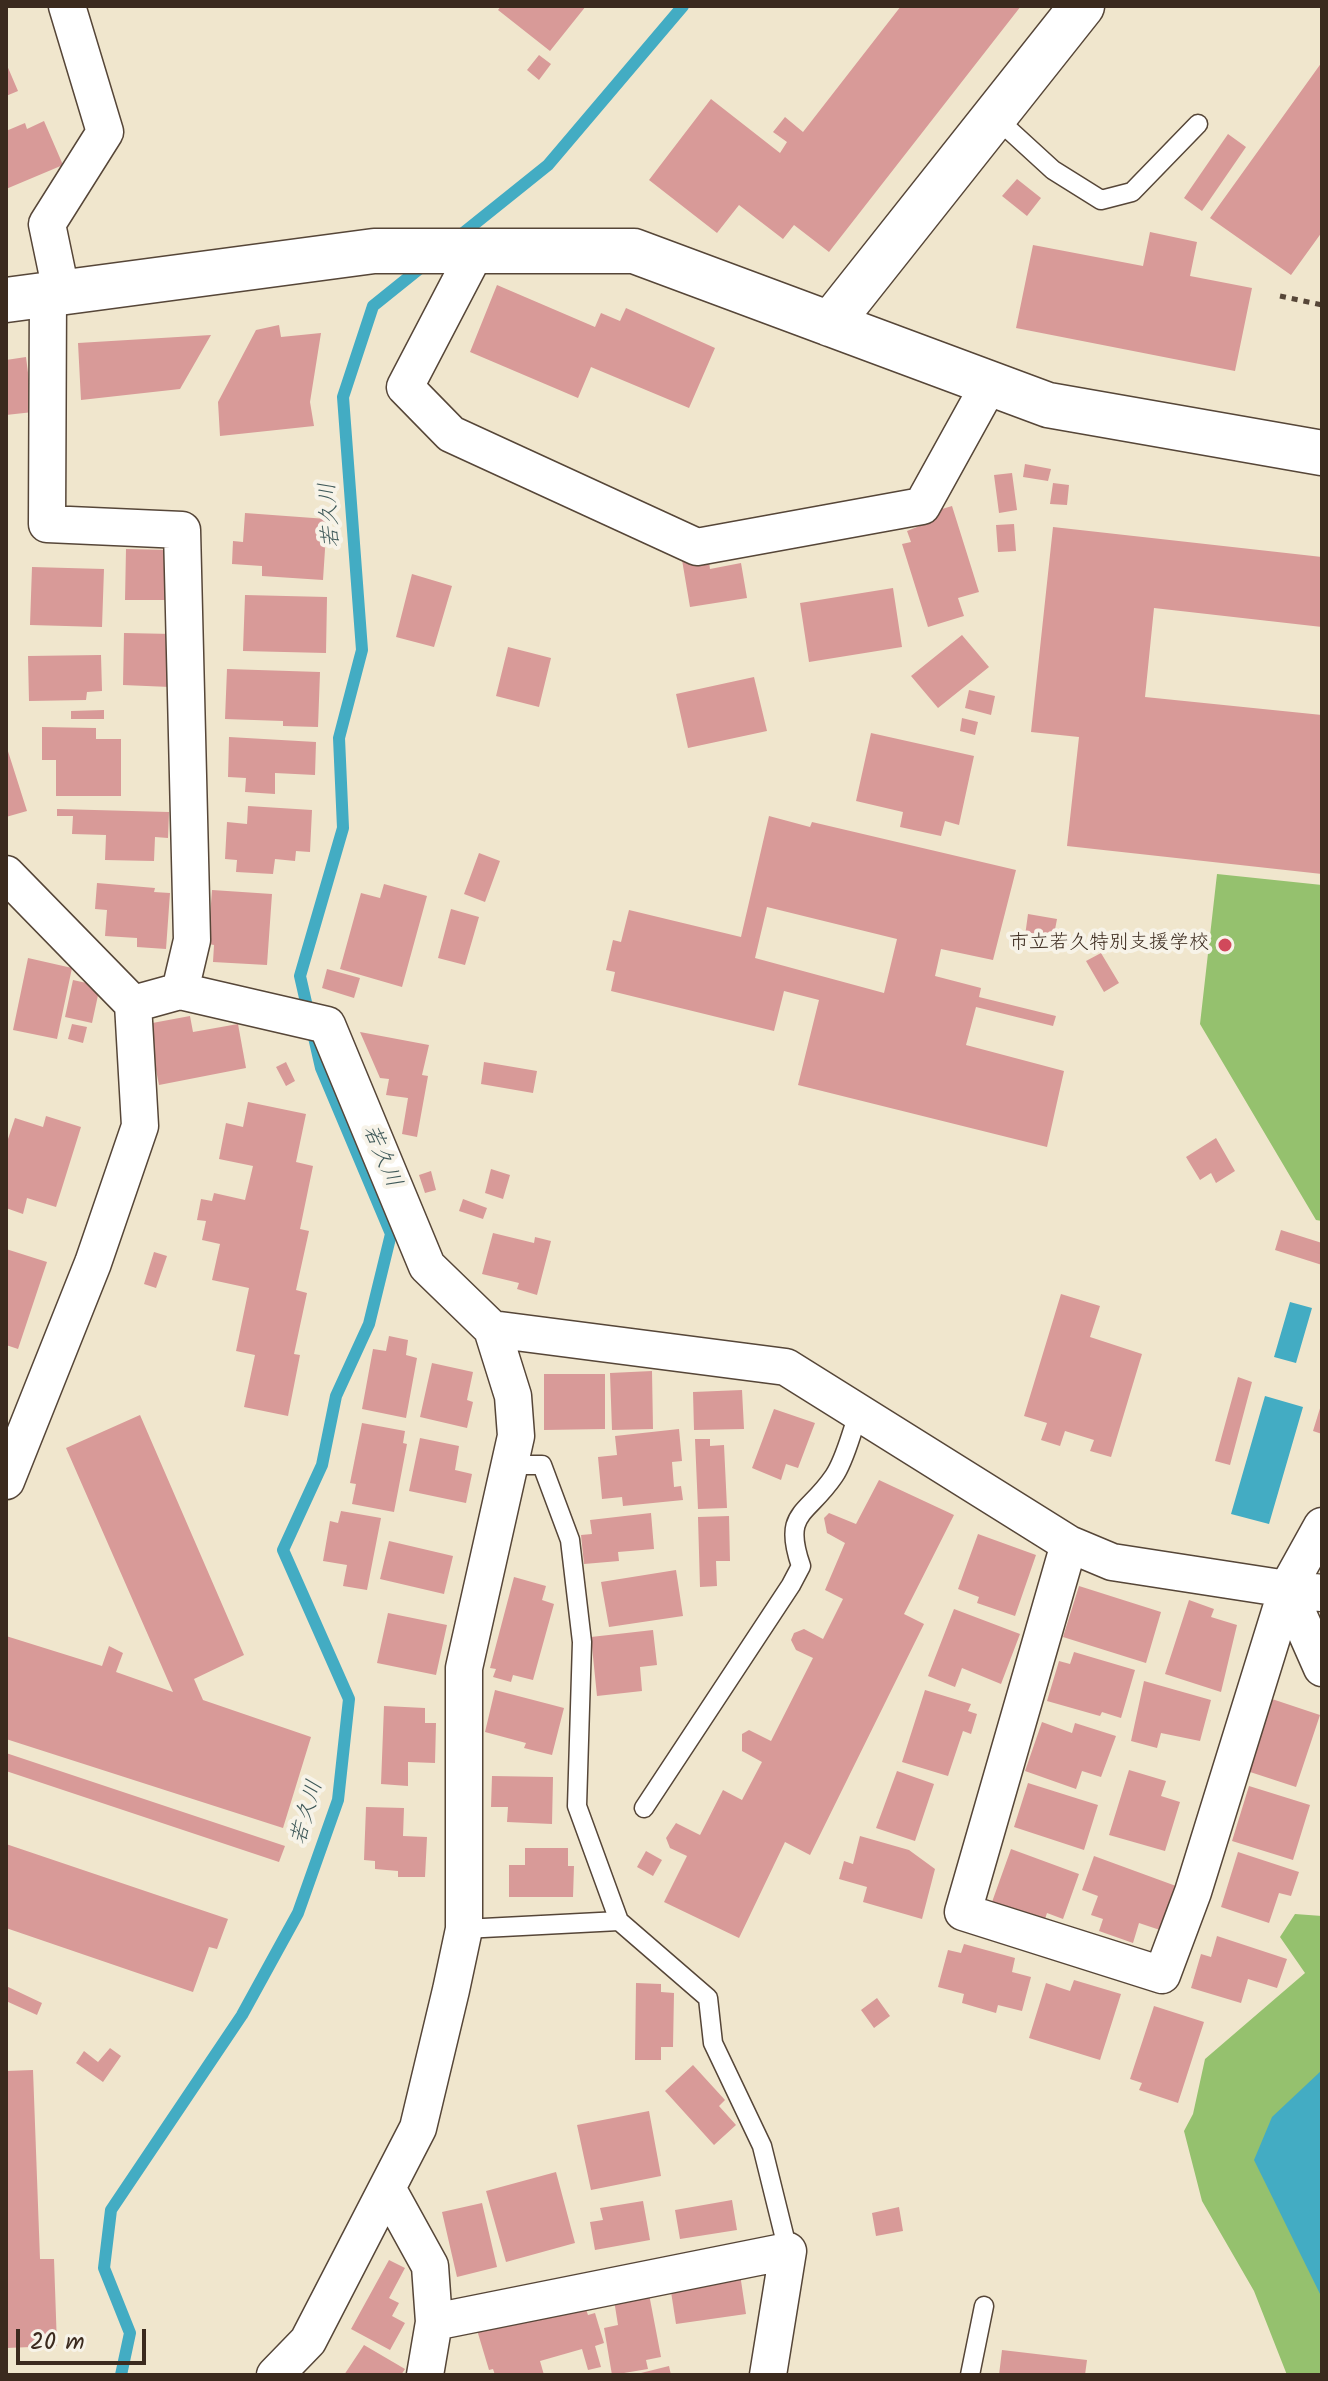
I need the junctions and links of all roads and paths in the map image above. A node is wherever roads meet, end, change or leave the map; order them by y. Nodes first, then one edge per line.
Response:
1 (67, 6) edge
2 (1082, 6) edge
3 (994, 116) junction
4 (1198, 124) dead end
5 (476, 251) junction
6 (55, 293) junction
7 (1280, 296) dead end
8 (6, 300) edge
9 (1322, 305) edge
10 (830, 324) junction
11 (990, 383) junction
12 (1322, 453) edge
13 (6, 874) edge
14 (180, 991) junction
15 (133, 1004) junction
16 (492, 1329) junction
17 (859, 1413) junction
18 (509, 1465) junction
19 (6, 1481) edge
20 (1322, 1526) edge
21 (1069, 1544) junction
22 (1305, 1591) edge
23 (1322, 1668) edge
24 (644, 1808) dead end
25 (619, 1921) junction
26 (464, 1929) junction
27 (387, 2188) junction
28 (788, 2251) junction
29 (984, 2306) dead end
30 (434, 2322) junction
31 (275, 2375) edge
32 (425, 2375) edge
33 (768, 2375) edge
34 (970, 2375) edge

1 - 6 street
2 - 3 street
3 - 4 lane
3 - 10 street
5 - 6 street
5 - 10 street
5 - 11 street
6 - 8 street
6 - 14 street
7 - 9 path
10 - 11 street
11 - 12 street
13 - 15 street
14 - 15 street
14 - 16 street
15 - 19 street
16 - 17 street
16 - 18 street
17 - 21 street
17 - 24 lane
18 - 25 lane
18 - 26 street
20 - 22 street
21 - 22 street
21 - 22 street
22 - 23 street
25 - 26 lane
25 - 28 lane
26 - 27 street
27 - 30 street
27 - 31 street
28 - 30 street
28 - 33 street
29 - 34 lane
30 - 32 street

